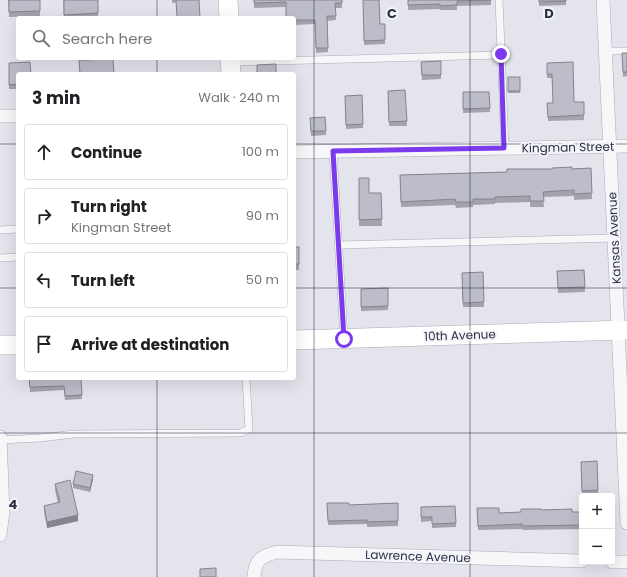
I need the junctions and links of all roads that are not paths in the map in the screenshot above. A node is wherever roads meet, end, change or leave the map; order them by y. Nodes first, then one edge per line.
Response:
1 (228, 0) edge
2 (499, 0) edge
3 (603, 0) edge
4 (229, 16) edge
5 (605, 51) junction
6 (627, 51) edge
7 (501, 54) junction
8 (231, 65) edge
9 (0, 116) edge
10 (16, 116) edge
11 (610, 146) junction
12 (627, 146) edge
13 (504, 148) junction
14 (333, 151) junction
15 (296, 152) edge
16 (16, 229) edge
17 (0, 230) edge
18 (614, 238) junction
19 (339, 245) junction
20 (16, 257) edge
21 (0, 258) edge
22 (623, 330) edge
23 (344, 339) junction
24 (296, 340) edge
25 (0, 345) edge
26 (16, 345) edge
27 (246, 380) edge
28 (625, 437) edge
29 (0, 439) edge
30 (627, 523) edge
31 (0, 535) edge
32 (579, 561) edge
33 (615, 562) edge
34 (627, 562) edge
35 (254, 577) edge

1 - 4 street
2 - 7 lane
3 - 5 street, Kansas Avenue
5 - 6 lane
5 - 11 street, Kansas Avenue
7 - 8 lane
7 - 13 lane
9 - 10 street
11 - 12 street, Kingman Street
11 - 13 street, Kingman Street
11 - 18 street, Kansas Avenue
13 - 14 street, Kingman Street
14 - 15 street, Kingman Street
14 - 19 lane
16 - 17 lane
18 - 19 lane
18 - 22 street, Kansas Avenue
19 - 23 lane
20 - 21 lane
22 - 23 street, 10th Avenue
22 - 28 street, Kansas Avenue
23 - 24 street, 10th Avenue
25 - 26 street
27 - 29 lane
28 - 30 street, Kansas Avenue
29 - 31 street
32 - 35 street, Lawrence Avenue
33 - 34 street

